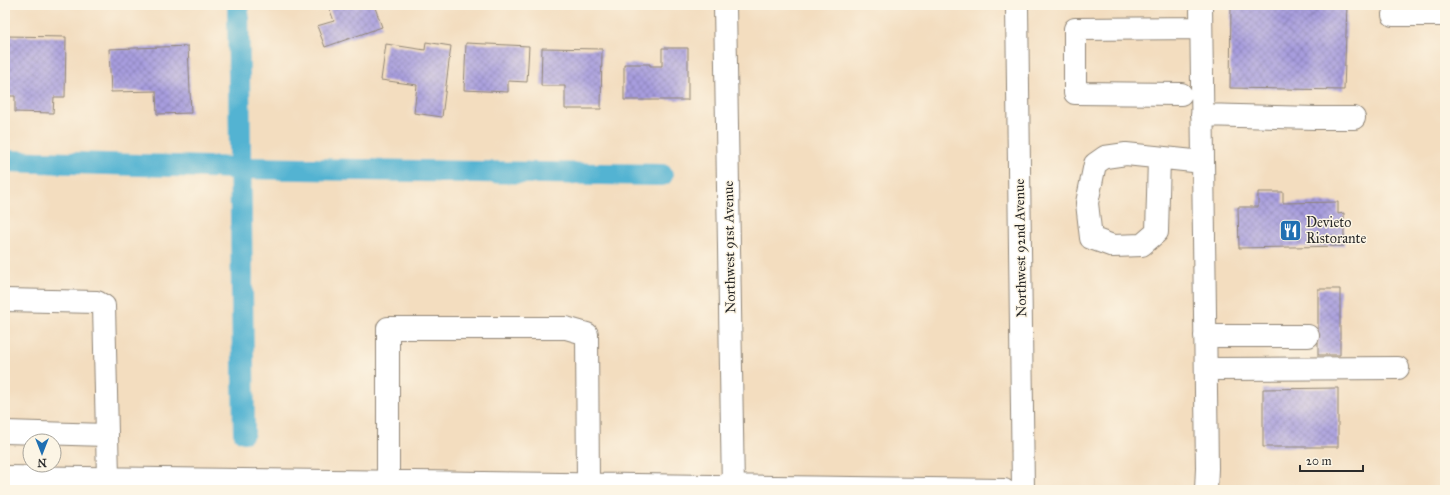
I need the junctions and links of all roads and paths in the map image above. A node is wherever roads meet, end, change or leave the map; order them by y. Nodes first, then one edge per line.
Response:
1 (725, 5) edge
2 (1017, 5) edge
3 (1201, 5) edge
4 (1394, 15) dead end
5 (1445, 15) edge
6 (1201, 28) junction
7 (1181, 94) dead end
8 (1202, 115) junction
9 (1354, 118) dead end
10 (1159, 158) junction
11 (1203, 162) junction
12 (5, 300) edge
13 (1206, 336) junction
14 (1266, 336) junction
15 (1308, 336) dead end
16 (1398, 368) dead end
17 (1206, 369) junction
18 (1266, 369) junction
19 (5, 432) edge
20 (106, 435) junction
21 (5, 477) edge
22 (108, 478) junction
23 (388, 482) junction
24 (145, 484) edge
25 (588, 484) junction
26 (734, 488) edge
27 (1004, 490) edge
28 (1023, 490) edge
29 (1206, 490) edge

1 - 26 street, Northwest 91st Avenue
2 - 28 street, Northwest 92nd Avenue
3 - 6 street
4 - 5 street
6 - 7 street
6 - 8 street
8 - 9 street
8 - 11 street
10 - 10 street
10 - 11 street
11 - 13 street
12 - 20 street
13 - 14 street
13 - 17 street
14 - 15 street
14 - 18 street
16 - 18 street
17 - 18 street
17 - 29 street
19 - 20 street
20 - 22 street
21 - 22 street
22 - 24 street
23 - 24 street
23 - 25 street
23 - 25 street
25 - 26 street
26 - 27 street

